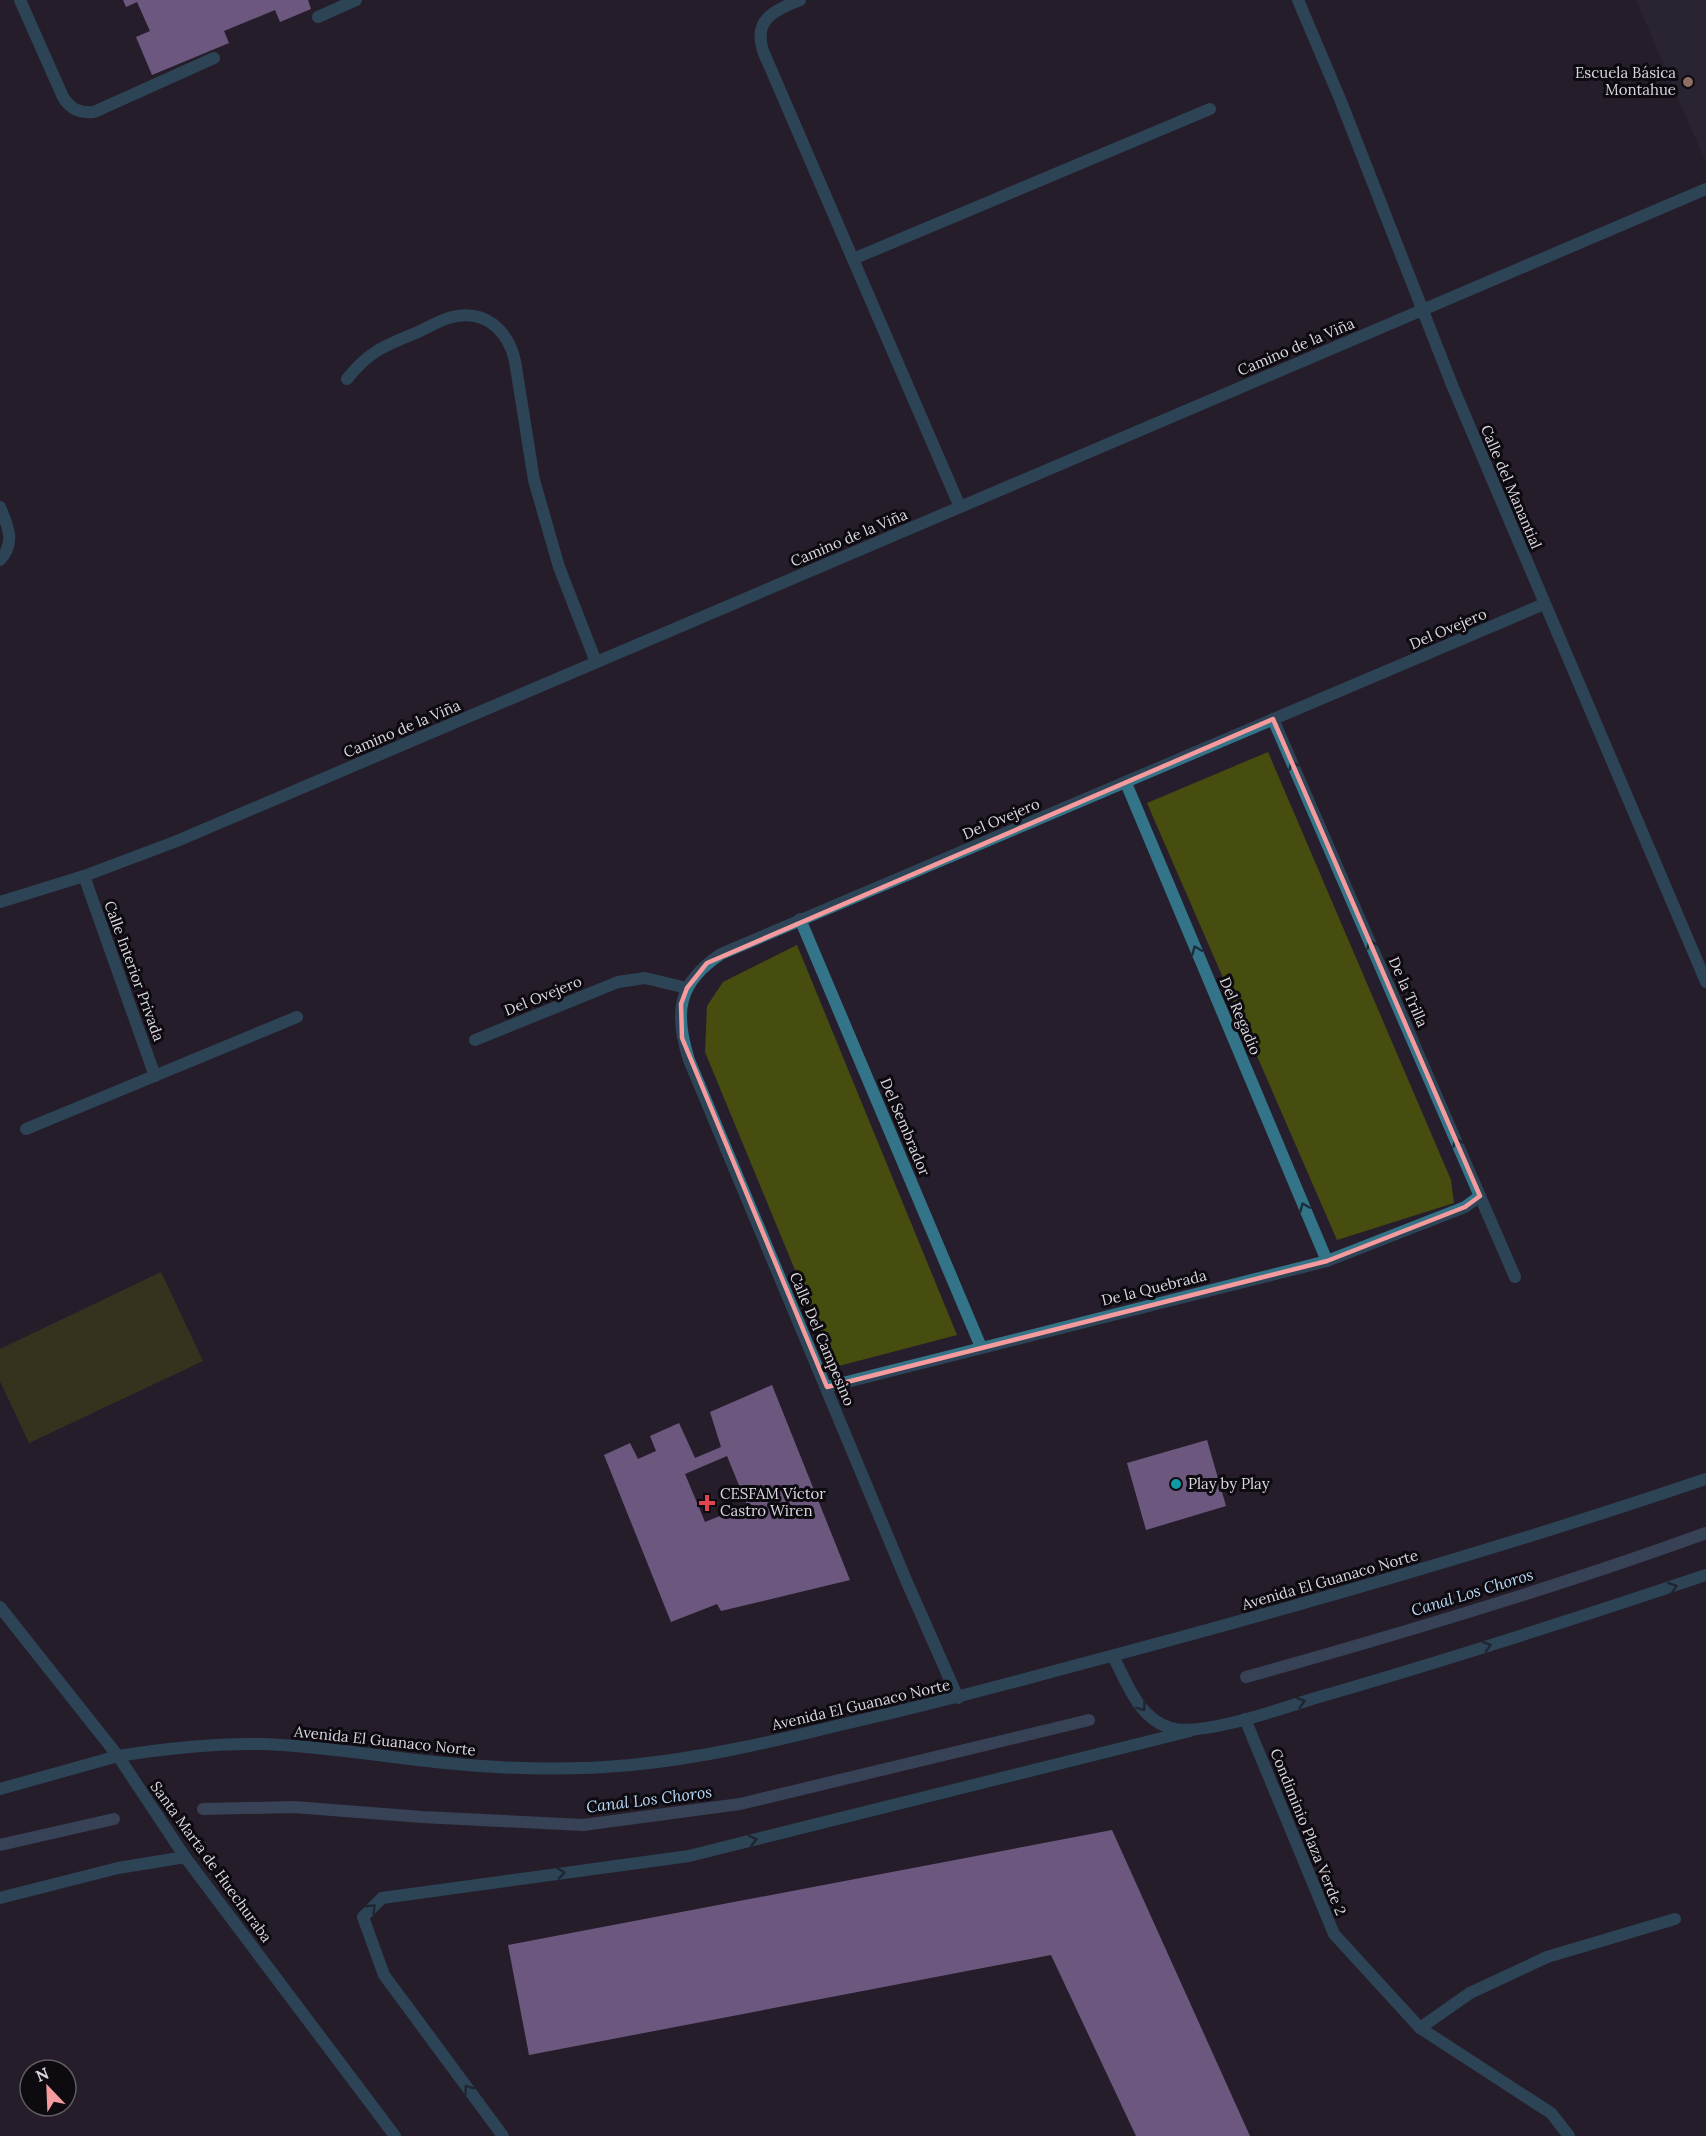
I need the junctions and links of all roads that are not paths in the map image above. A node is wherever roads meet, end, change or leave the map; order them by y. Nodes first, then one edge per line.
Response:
1 (20, 0) edge
2 (356, 0) edge
3 (800, 0) edge
4 (1298, 0) edge
5 (318, 17) dead end
6 (214, 58) dead end
7 (1210, 109) dead end
8 (1706, 189) edge
9 (853, 259) junction
10 (1422, 309) junction
11 (347, 379) dead end
12 (0, 507) edge
13 (960, 507) junction
14 (0, 560) edge
15 (1544, 604) junction
16 (596, 662) junction
17 (1273, 719) junction
18 (1126, 783) junction
19 (84, 876) junction
20 (0, 902) edge
21 (801, 919) junction
22 (1706, 982) edge
23 (687, 988) junction
24 (297, 1017) dead end
25 (475, 1040) dead end
26 (155, 1076) junction
27 (26, 1129) dead end
28 (1480, 1196) junction
29 (1327, 1261) junction
30 (1515, 1277) dead end
31 (981, 1347) junction
32 (827, 1387) junction
33 (1706, 1479) edge
34 (1706, 1575) edge
35 (0, 1606) edge
36 (1113, 1656) junction
37 (958, 1698) junction
38 (1245, 1719) junction
39 (1199, 1729) junction
40 (118, 1756) junction
41 (0, 1789) edge
42 (185, 1857) junction
43 (0, 1898) edge
44 (1675, 1919) dead end
45 (1420, 2028) junction
46 (395, 2136) edge
47 (503, 2136) edge
48 (1569, 2136) edge

1 - 6 street
2 - 5 street
3 - 9 street
4 - 10 street, Calle del Manantial
7 - 9 street
8 - 10 street, Camino de la Viña
9 - 13 street
10 - 13 street, Camino de la Viña
10 - 15 street, Calle del Manantial
11 - 16 street
12 - 14 street
13 - 16 street, Camino de la Viña
15 - 17 street, Del Ovejero
15 - 22 street, Calle del Manantial
16 - 19 street, Camino de la Viña
17 - 18 street, Del Ovejero
28 -> 17 street, De la Trilla
18 - 21 street, Del Ovejero
29 -> 18 street, Del Regadio
19 - 20 street, Camino de la Viña
19 - 26 street, Calle Interior Privada
21 - 23 street, Del Ovejero
21 - 31 street, Del Sembrador
23 - 25 street, Del Ovejero
23 - 32 street, Calle Del Campesino
24 - 26 street
26 - 27 street
28 - 29 street, De la Quebrada
28 - 30 street, De la Trilla
29 - 31 street, De la Quebrada
31 - 32 street, De la Quebrada
32 - 37 street, Calle Del Campesino
33 - 36 street, Avenida El Guanaco Norte
38 -> 34 street
35 - 40 street, Santa Marta de Huechuraba
36 - 37 street, Avenida El Guanaco Norte
36 -> 39 street
37 - 40 street, Avenida El Guanaco Norte
38 - 39 street
38 - 45 street, Condiminio Plaza Verde 2
47 -> 39 street
40 - 41 street, Avenida El Guanaco Norte
40 - 42 street, Santa Marta de Huechuraba
42 - 43 street
42 - 46 street, Santa Marta de Huechuraba
44 - 45 street
45 - 48 street, Condiminio Plaza Verde 2

